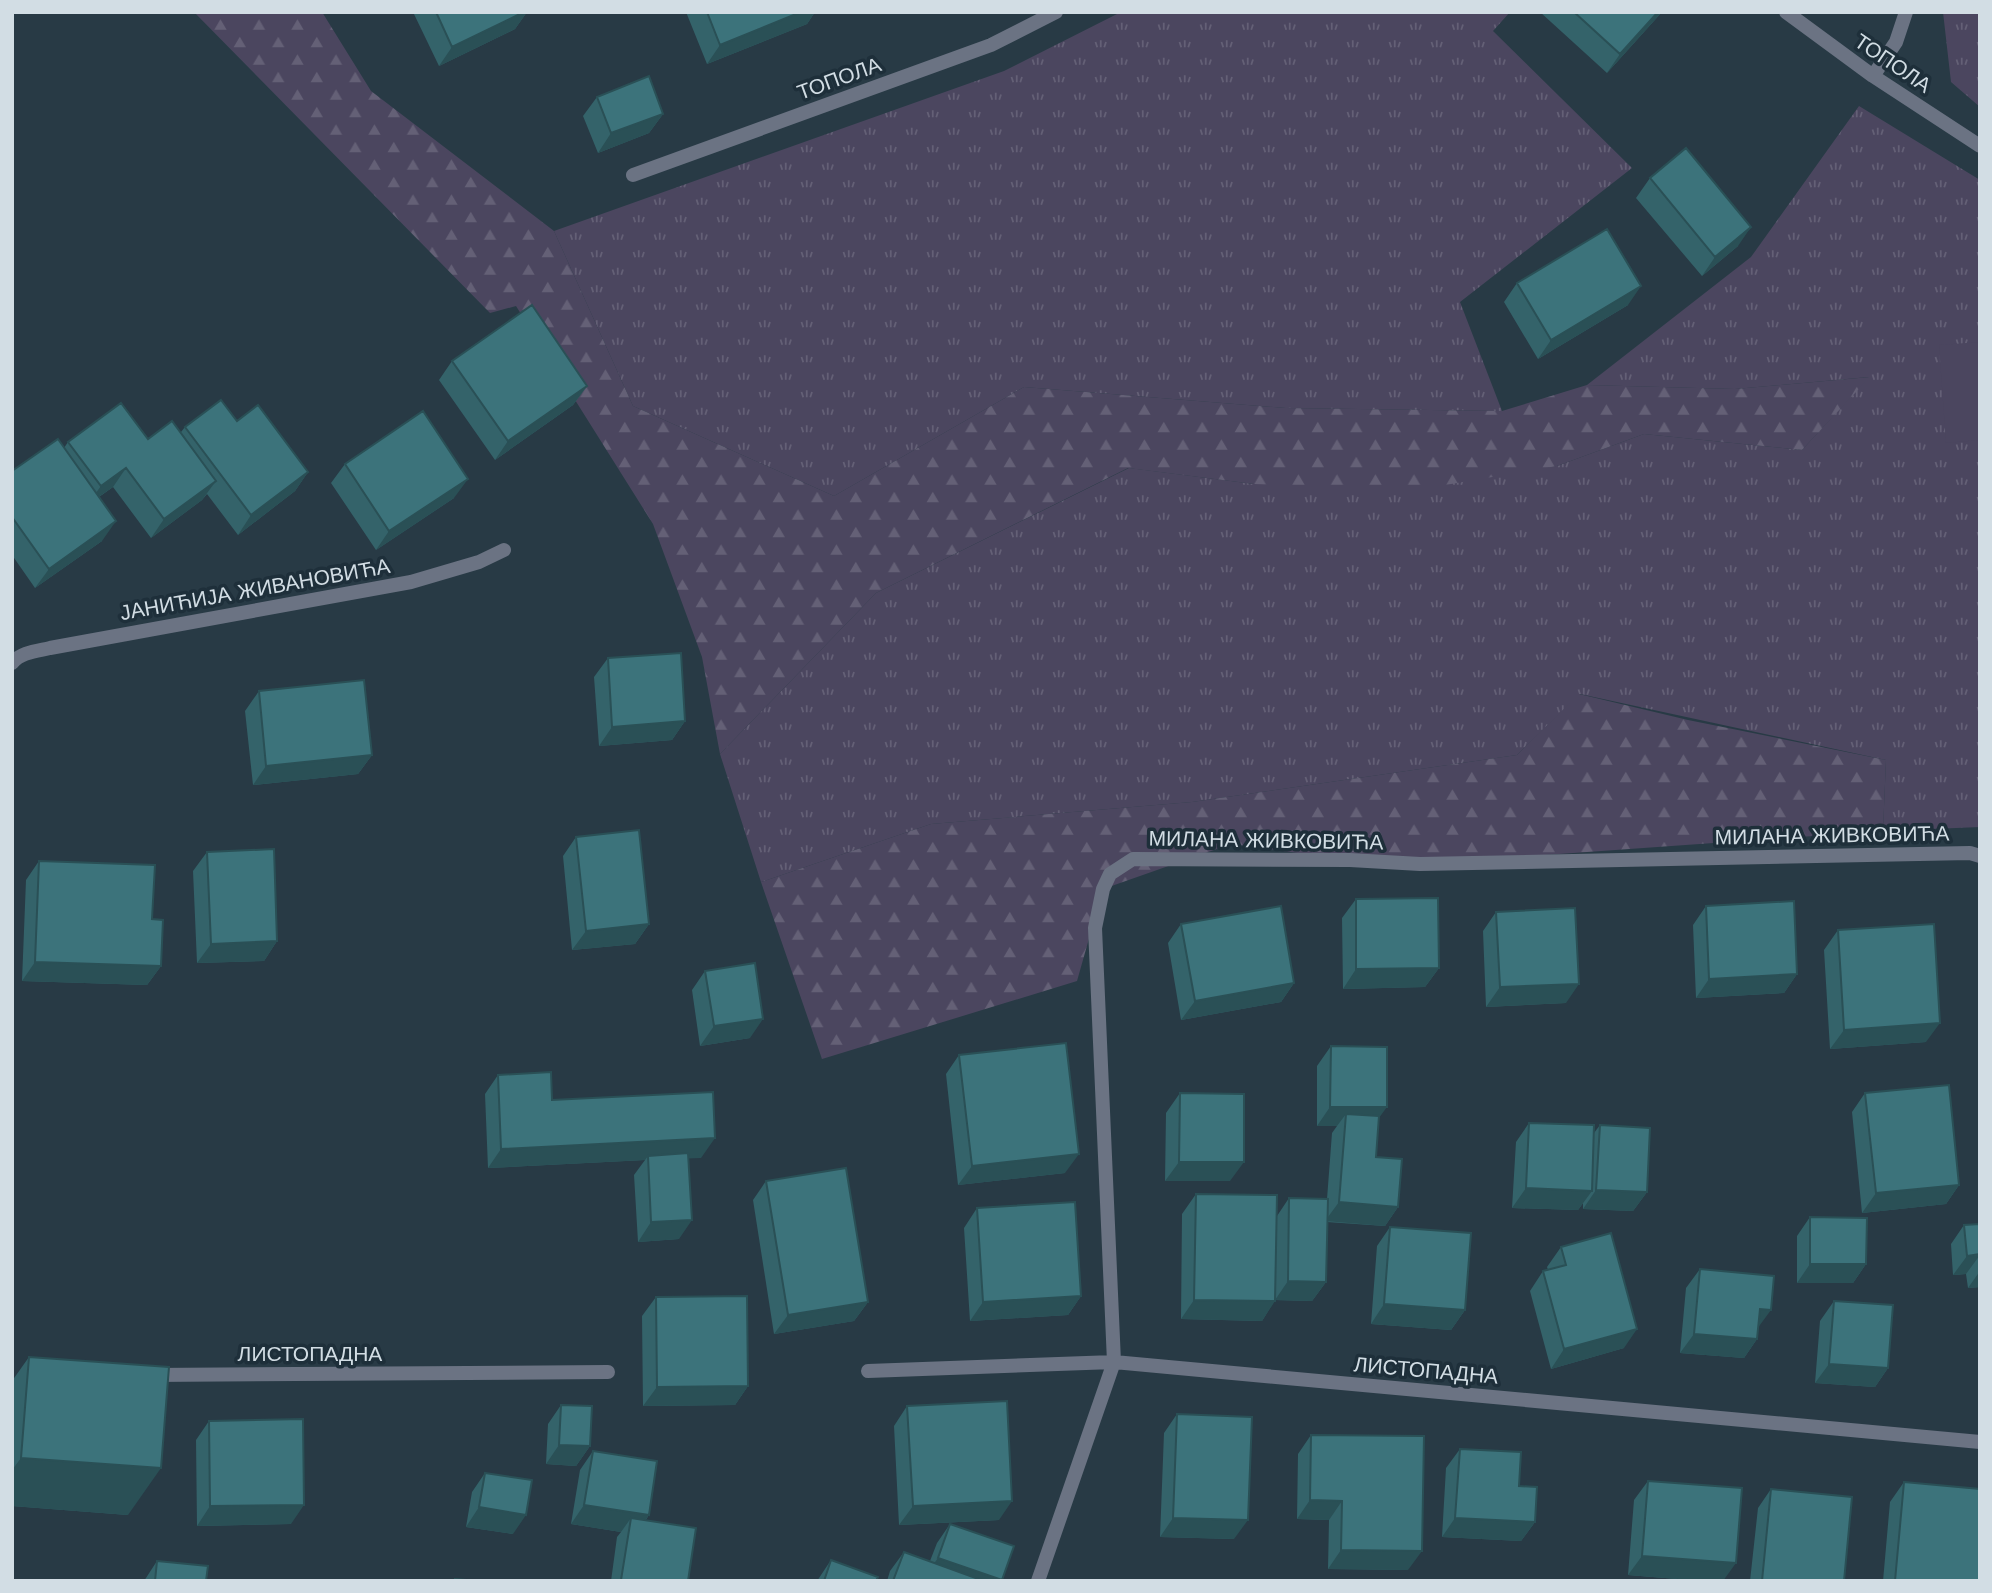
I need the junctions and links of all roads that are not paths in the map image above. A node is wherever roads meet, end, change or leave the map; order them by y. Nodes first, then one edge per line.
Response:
1 (1056, 12) edge
2 (1786, 12) edge
3 (1906, 12) edge
4 (1873, 76) junction
5 (1980, 146) edge
6 (633, 175) dead end
7 (504, 550) dead end
8 (12, 663) edge
9 (1980, 856) edge
10 (1114, 1362) junction
11 (868, 1371) dead end
12 (608, 1372) dead end
13 (137, 1375) edge
14 (1980, 1443) edge
15 (1038, 1581) edge

1 - 6 street, ТОПОЛА
2 - 4 street, ТОПОЛА
3 - 4 street
4 - 5 street, ТОПОЛА
7 - 8 street, ЈАНИЋИЈА ЖИВАНОВИЋА
9 - 10 street, МИЛАНА ЖИВКОВИЋА
10 - 11 street, ЛИСТОПАДНА
10 - 14 street, ЛИСТОПАДНА
10 - 15 street, МИЛАНА ЖИВКОВИЋА
12 - 13 street, ЛИСТОПАДНА

